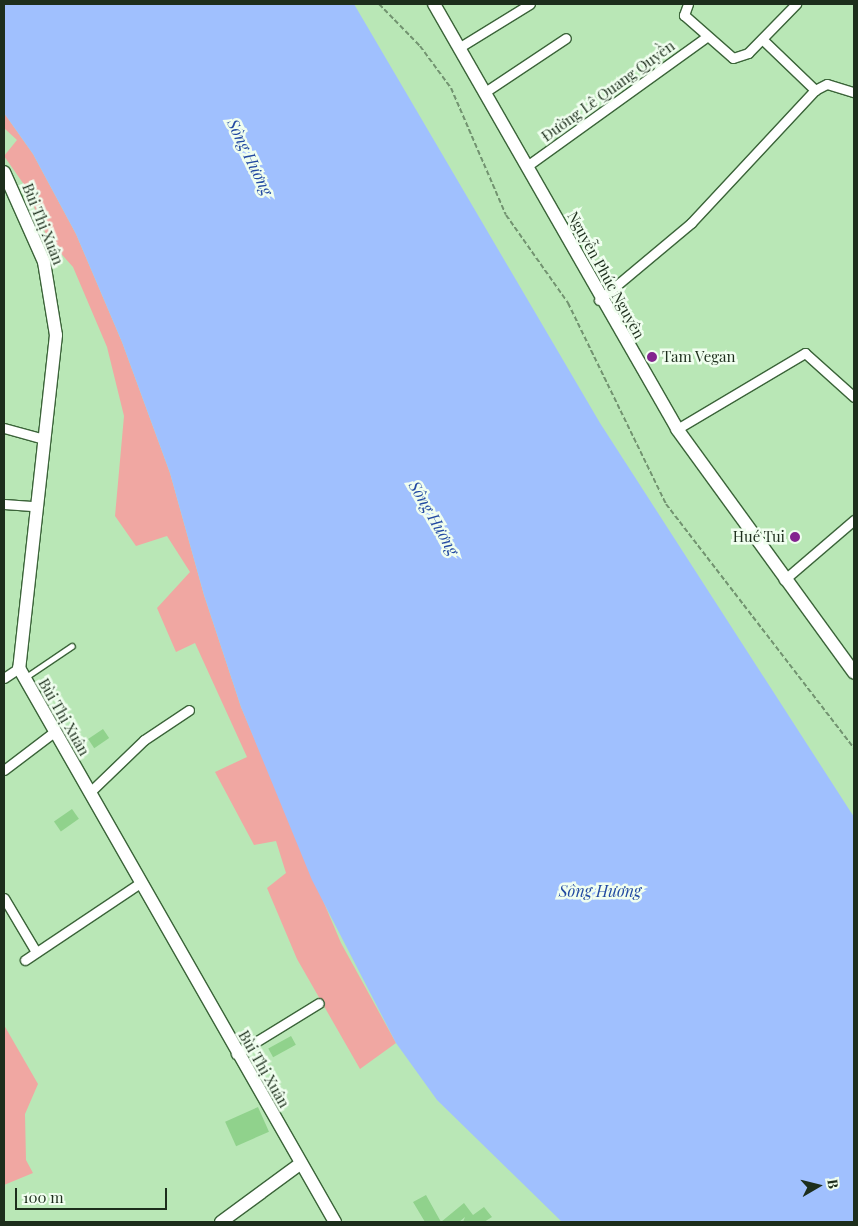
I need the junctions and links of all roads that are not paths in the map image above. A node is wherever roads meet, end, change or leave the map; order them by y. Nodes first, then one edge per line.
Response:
1 (434, 4) edge
2 (530, 4) edge
3 (688, 4) edge
4 (796, 4) edge
5 (566, 38) dead end
6 (705, 38) junction
7 (762, 39) junction
8 (460, 47) junction
9 (815, 90) junction
10 (485, 92) junction
11 (854, 92) edge
12 (526, 166) junction
13 (4, 172) edge
14 (599, 300) junction
15 (854, 397) edge
16 (4, 428) edge
17 (677, 429) junction
18 (44, 439) junction
19 (4, 504) edge
20 (36, 506) junction
21 (854, 520) edge
22 (784, 580) junction
23 (72, 646) dead end
24 (21, 673) junction
25 (854, 673) edge
26 (4, 678) edge
27 (189, 710) dead end
28 (54, 732) junction
29 (4, 770) edge
30 (89, 793) junction
31 (140, 882) junction
32 (6, 904) edge
33 (36, 952) junction
34 (25, 960) dead end
35 (319, 1003) dead end
36 (236, 1054) junction
37 (300, 1164) junction
38 (221, 1222) edge
39 (335, 1222) edge

1 - 8 street, Nguyễn Phúc Nguyên
2 - 8 street
3 - 6 street
4 - 7 street
5 - 10 street
6 - 7 street
6 - 12 street, Đường Lê Quang Quyền
7 - 9 street
8 - 10 street, Nguyễn Phúc Nguyên
9 - 11 street
9 - 14 street
10 - 12 street, Nguyễn Phúc Nguyên
12 - 14 street, Nguyễn Phúc Nguyên
13 - 18 street, Bùi Thị Xuân
14 - 17 street, Nguyễn Phúc Nguyên
15 - 17 street
16 - 18 street
17 - 22 street, Nguyễn Phúc Nguyên
18 - 20 street, Bùi Thị Xuân
19 - 20 street
20 - 24 street, Bùi Thị Xuân
21 - 22 street
22 - 25 street, Nguyễn Phúc Nguyên
23 - 24 lane
24 - 26 street
24 - 28 street, Bùi Thị Xuân
27 - 30 street
28 - 29 street
28 - 30 street, Bùi Thị Xuân
30 - 31 street, Bùi Thị Xuân
31 - 33 street
31 - 36 street, Bùi Thị Xuân
32 - 33 street
33 - 34 street
35 - 36 street
36 - 37 street, Bùi Thị Xuân
37 - 38 street
37 - 39 street, Bùi Thị Xuân

